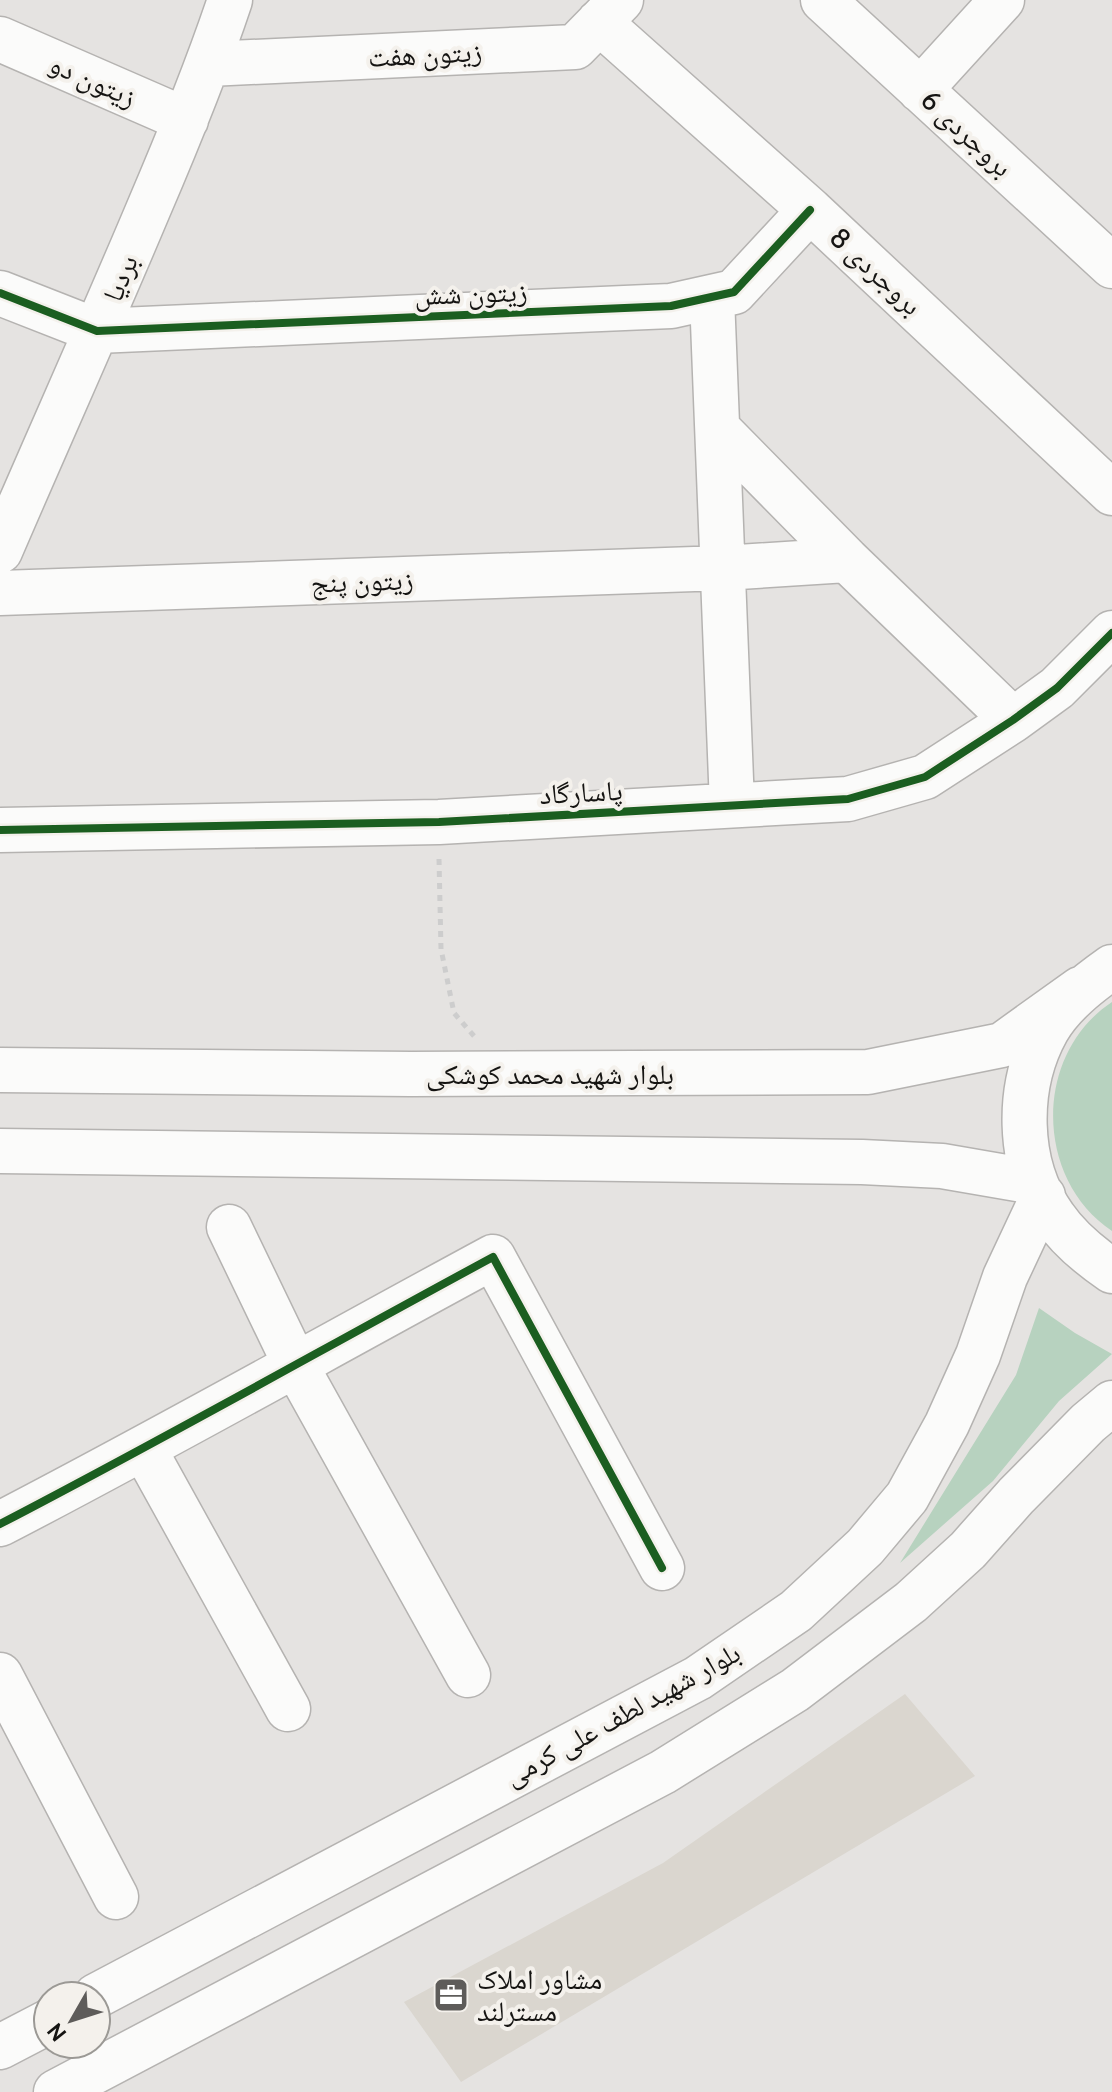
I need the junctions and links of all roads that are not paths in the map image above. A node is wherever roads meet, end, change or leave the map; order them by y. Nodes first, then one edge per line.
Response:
1 (230, 0) edge
2 (823, 0) edge
3 (1002, 0) edge
4 (610, 11) edge
5 (0, 39) edge
6 (209, 64) junction
7 (920, 90) junction
8 (186, 120) junction
9 (810, 210) junction
10 (1112, 266) edge
11 (0, 293) edge
12 (712, 297) junction
13 (97, 331) junction
14 (718, 429) junction
15 (1112, 493) edge
16 (0, 550) edge
17 (847, 560) junction
18 (723, 568) junction
19 (0, 593) edge
20 (1112, 633) edge
21 (1013, 720) junction
22 (732, 805) junction
23 (0, 830) edge
24 (1096, 978) edge
25 (0, 1070) edge
26 (0, 1151) edge
27 (1039, 1189) junction
28 (229, 1227) dead end
29 (1112, 1271) edge
30 (295, 1364) junction
31 (1112, 1403) edge
32 (144, 1449) junction
33 (0, 1524) edge
34 (662, 1568) dead end
35 (0, 1675) edge
36 (468, 1675) dead end
37 (288, 1709) dead end
38 (116, 1897) dead end
39 (112, 1988) edge
40 (32, 2030) edge
41 (0, 2047) edge
42 (56, 2092) edge

1 - 6 street, بردیا
2 - 7 street, بروجردی 6
3 - 7 street
4 - 6 street, زیتون هفت
4 - 9 street, بروجردی 8
5 - 8 street, زیتون دو
6 - 8 street, بردیا
7 - 10 street, بروجردی 6
8 - 13 street, بردیا
9 - 12 street, زیتون شش
9 - 15 street, بروجردی 8
11 - 13 street
12 - 13 street, زیتون شش
12 - 14 street
13 - 16 street, بردیا
14 - 17 street
14 - 18 street
17 - 18 street, زیتون پنج
17 - 21 street
18 - 19 street, زیتون پنج
18 - 22 street
20 - 21 street, پاسارگاد
21 - 22 street, پاسارگاد
22 - 23 street, پاسارگاد
24 - 25 street, بلوار شهید محمد کوشکی
24 - 27 street
26 - 27 street
27 - 29 street
27 - 39 street, بلوار شهید لطف علی کرمی
28 - 30 street
30 - 32 street
30 - 34 street
30 - 36 street
31 - 42 street
32 - 33 street
32 - 37 street
35 - 38 street
40 - 41 street

